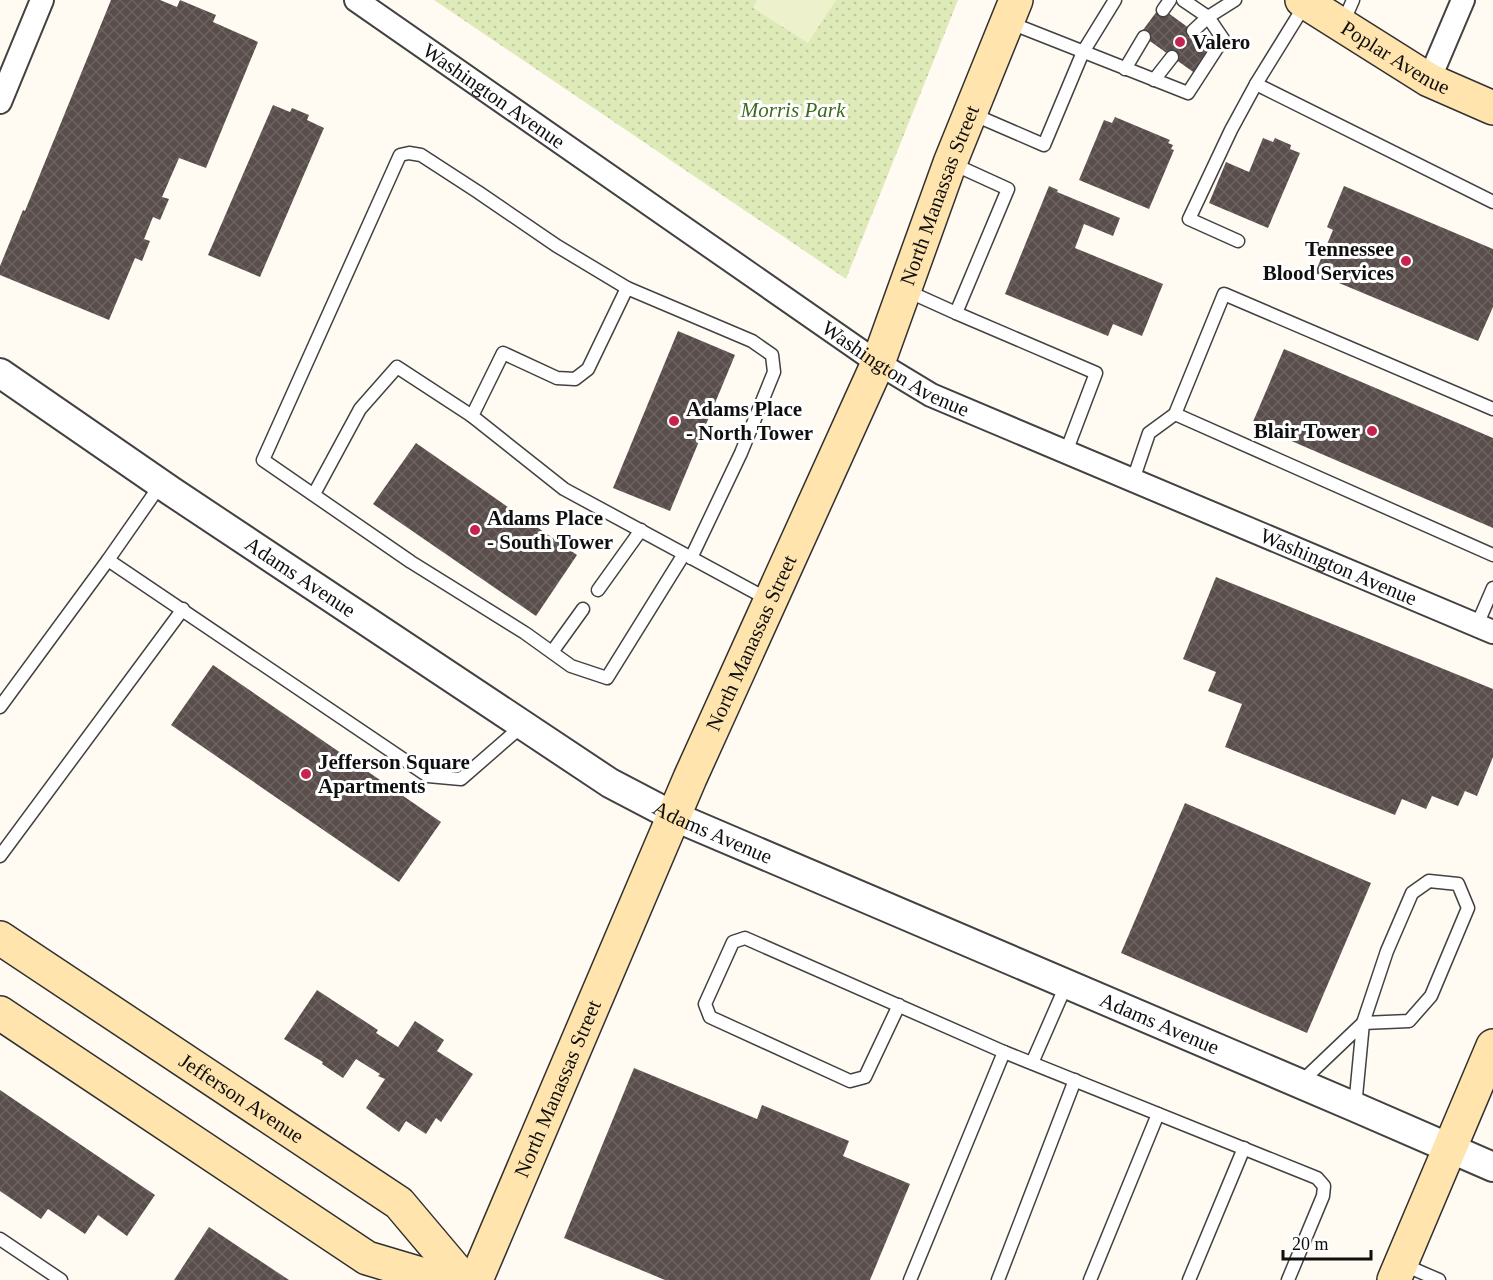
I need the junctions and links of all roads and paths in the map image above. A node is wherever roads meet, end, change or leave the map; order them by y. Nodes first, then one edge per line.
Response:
1 (42, 0) edge
2 (356, 0) edge
3 (1115, 0) edge
4 (1183, 0) edge
5 (1235, 0) edge
6 (1463, 0) edge
7 (1304, 1) edge
8 (1011, 11) edge
9 (1347, 13) edge
10 (1208, 17) junction
11 (1193, 31) dead end
12 (1144, 37) dead end
13 (1083, 52) junction
14 (1172, 57) dead end
15 (1125, 69) junction
16 (1154, 80) junction
17 (1428, 80) junction
18 (1256, 84) junction
19 (0, 102) edge
20 (1493, 108) edge
21 (970, 113) junction
22 (950, 163) junction
23 (1493, 202) edge
24 (1238, 241) dead end
25 (627, 288) junction
26 (904, 290) junction
27 (957, 312) junction
28 (878, 363) junction
29 (0, 373) edge
30 (1493, 409) edge
31 (1175, 414) junction
32 (472, 416) junction
33 (1066, 452) junction
34 (1133, 480) junction
35 (162, 484) junction
36 (314, 494) junction
37 (641, 530) junction
38 (1493, 555) edge
39 (688, 556) junction
40 (108, 560) junction
41 (1493, 588) edge
42 (597, 590) dead end
43 (770, 601) junction
44 (183, 609) junction
45 (583, 609) dead end
46 (1485, 628) edge
47 (552, 652) junction
48 (0, 707) edge
49 (523, 725) junction
50 (674, 816) junction
51 (0, 856) edge
52 (0, 938) edge
53 (1067, 983) junction
54 (899, 1005) junction
55 (0, 1013) edge
56 (1363, 1023) junction
57 (1493, 1046) edge
58 (1004, 1052) junction
59 (1032, 1063) junction
60 (1075, 1080) junction
61 (1300, 1083) junction
62 (1355, 1107) junction
63 (1158, 1114) junction
64 (1244, 1148) junction
65 (1448, 1149) junction
66 (1493, 1167) edge
67 (0, 1239) edge
68 (1398, 1272) edge
69 (913, 1279) edge
70 (61, 1280) edge
71 (441, 1280) edge
72 (465, 1280) edge
73 (476, 1280) edge
74 (998, 1280) edge
75 (1090, 1280) edge
76 (1189, 1280) edge
77 (1288, 1280) edge
78 (1438, 1280) edge

1 - 19 street
2 - 28 street, Washington Avenue
3 - 13 lane
4 - 10 lane
5 - 10 lane
6 - 17 street
7 - 9 main road, Poplar Avenue
7 - 18 lane
8 - 13 lane
8 - 21 main road, North Manassas Street
9 - 17 main road, Poplar Avenue
10 - 11 lane
10 - 16 lane
12 - 15 lane
13 - 15 lane
13 - 21 lane
14 - 16 lane
15 - 16 lane
17 - 20 main road, Poplar Avenue
18 - 23 lane
18 - 24 lane
21 - 22 main road, North Manassas Street
22 - 26 main road, North Manassas Street
22 - 27 lane
25 - 32 lane
25 - 36 lane
25 - 39 lane
26 - 27 lane
26 - 28 main road, North Manassas Street
27 - 33 lane
28 - 33 street, Washington Avenue
28 - 43 main road, North Manassas Street
29 - 35 street, Adams Avenue
30 - 31 lane
31 - 34 lane
31 - 38 lane
32 - 36 lane
32 - 37 lane
33 - 34 street, Washington Avenue
34 - 46 street, Washington Avenue
35 - 40 lane
35 - 49 street, Adams Avenue
36 - 47 lane
37 - 39 lane
37 - 42 lane
39 - 43 lane
39 - 47 lane
40 - 44 lane
40 - 48 lane
41 - 46 lane
43 - 50 main road, North Manassas Street
44 - 49 lane
44 - 51 lane
45 - 47 lane
49 - 50 street, Adams Avenue
50 - 53 street, Adams Avenue
50 - 73 main road, North Manassas Street
52 - 72 main road, Jefferson Avenue
53 - 59 lane
53 - 61 street, Adams Avenue
54 - 54 lane
54 - 58 lane
55 - 71 main road
56 - 56 lane
56 - 61 lane
56 - 62 lane
57 - 65 main road
58 - 59 lane
58 - 69 lane
59 - 60 lane
60 - 63 lane
60 - 74 lane
61 - 62 street, Adams Avenue
62 - 65 street, Adams Avenue
63 - 64 lane
63 - 75 lane
64 - 76 lane
64 - 77 lane
65 - 66 street, Adams Avenue
65 - 68 main road
67 - 70 lane
68 - 78 lane

